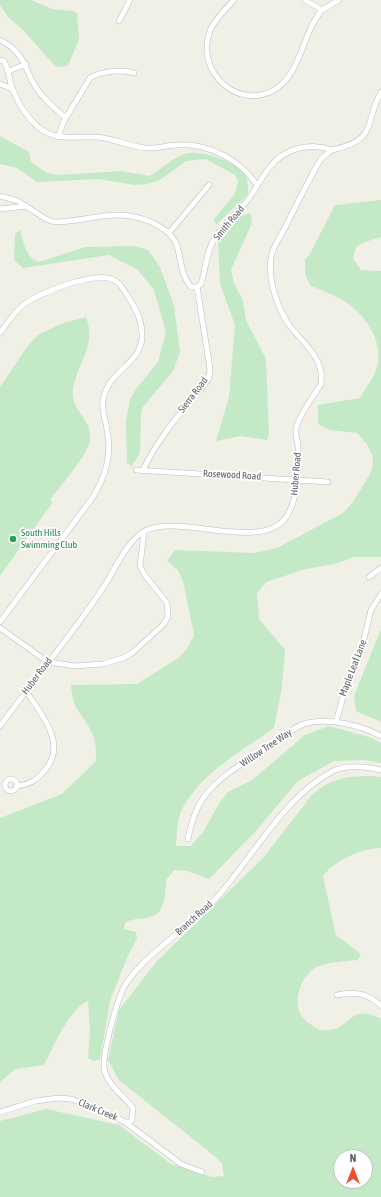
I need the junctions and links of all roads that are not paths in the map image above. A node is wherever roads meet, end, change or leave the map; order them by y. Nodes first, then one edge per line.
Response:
1 (130, 0) edge
2 (234, 0) edge
3 (305, 0) edge
4 (339, 0) edge
5 (322, 10) junction
6 (119, 21) dead end
7 (0, 40) edge
8 (0, 60) edge
9 (26, 64) junction
10 (9, 71) junction
11 (134, 73) dead end
12 (0, 84) edge
13 (12, 89) junction
14 (381, 92) edge
15 (66, 118) junction
16 (58, 138) junction
17 (332, 150) junction
18 (257, 184) junction
19 (209, 185) dead end
20 (0, 196) edge
21 (26, 206) junction
22 (0, 209) edge
23 (169, 233) junction
24 (197, 287) junction
25 (0, 334) edge
26 (136, 470) dead end
27 (143, 470) junction
28 (297, 479) junction
29 (328, 482) dead end
30 (144, 532) junction
31 (381, 568) edge
32 (369, 577) dead end
33 (381, 594) edge
34 (0, 622) edge
35 (0, 628) edge
36 (48, 662) junction
37 (26, 691) junction
38 (336, 722) junction
39 (0, 726) edge
40 (381, 736) edge
41 (381, 770) edge
42 (16, 786) dead end
43 (188, 839) dead end
44 (337, 995) dead end
45 (381, 1006) edge
46 (0, 1112) edge
47 (126, 1122) junction
48 (202, 1172) dead end

1 - 6 street
2 - 5 street
3 - 5 street
4 - 5 street
7 - 9 street
8 - 10 street
9 - 10 street
9 - 15 street
10 - 13 street
11 - 15 street
12 - 13 street
13 - 16 street
14 - 17 street, Smith Road
15 - 16 street
16 - 18 street
17 - 18 street, Smith Road
17 - 28 street, Huber Road
18 - 24 street, Smith Road
19 - 23 street
20 - 21 street
21 - 22 street
21 - 23 street
23 - 24 street
24 - 27 street, Sierra Road
25 - 34 street
26 - 27 street, Rosewood Road
27 - 28 street, Rosewood Road
28 - 29 street, Rosewood Road
28 - 30 street, Huber Road
30 - 36 street, Huber Road
30 - 36 street
31 - 32 street
33 - 38 street, Maple Leaf Lane
35 - 36 street
36 - 37 street, Huber Road
37 - 39 street, Huber Road
37 - 42 street
38 - 40 street, Willow Tree Way
38 - 43 street, Willow Tree Way
41 - 47 street, Branch Road
44 - 45 street
46 - 47 street, Clark Creek
47 - 48 street, Clark Creek

